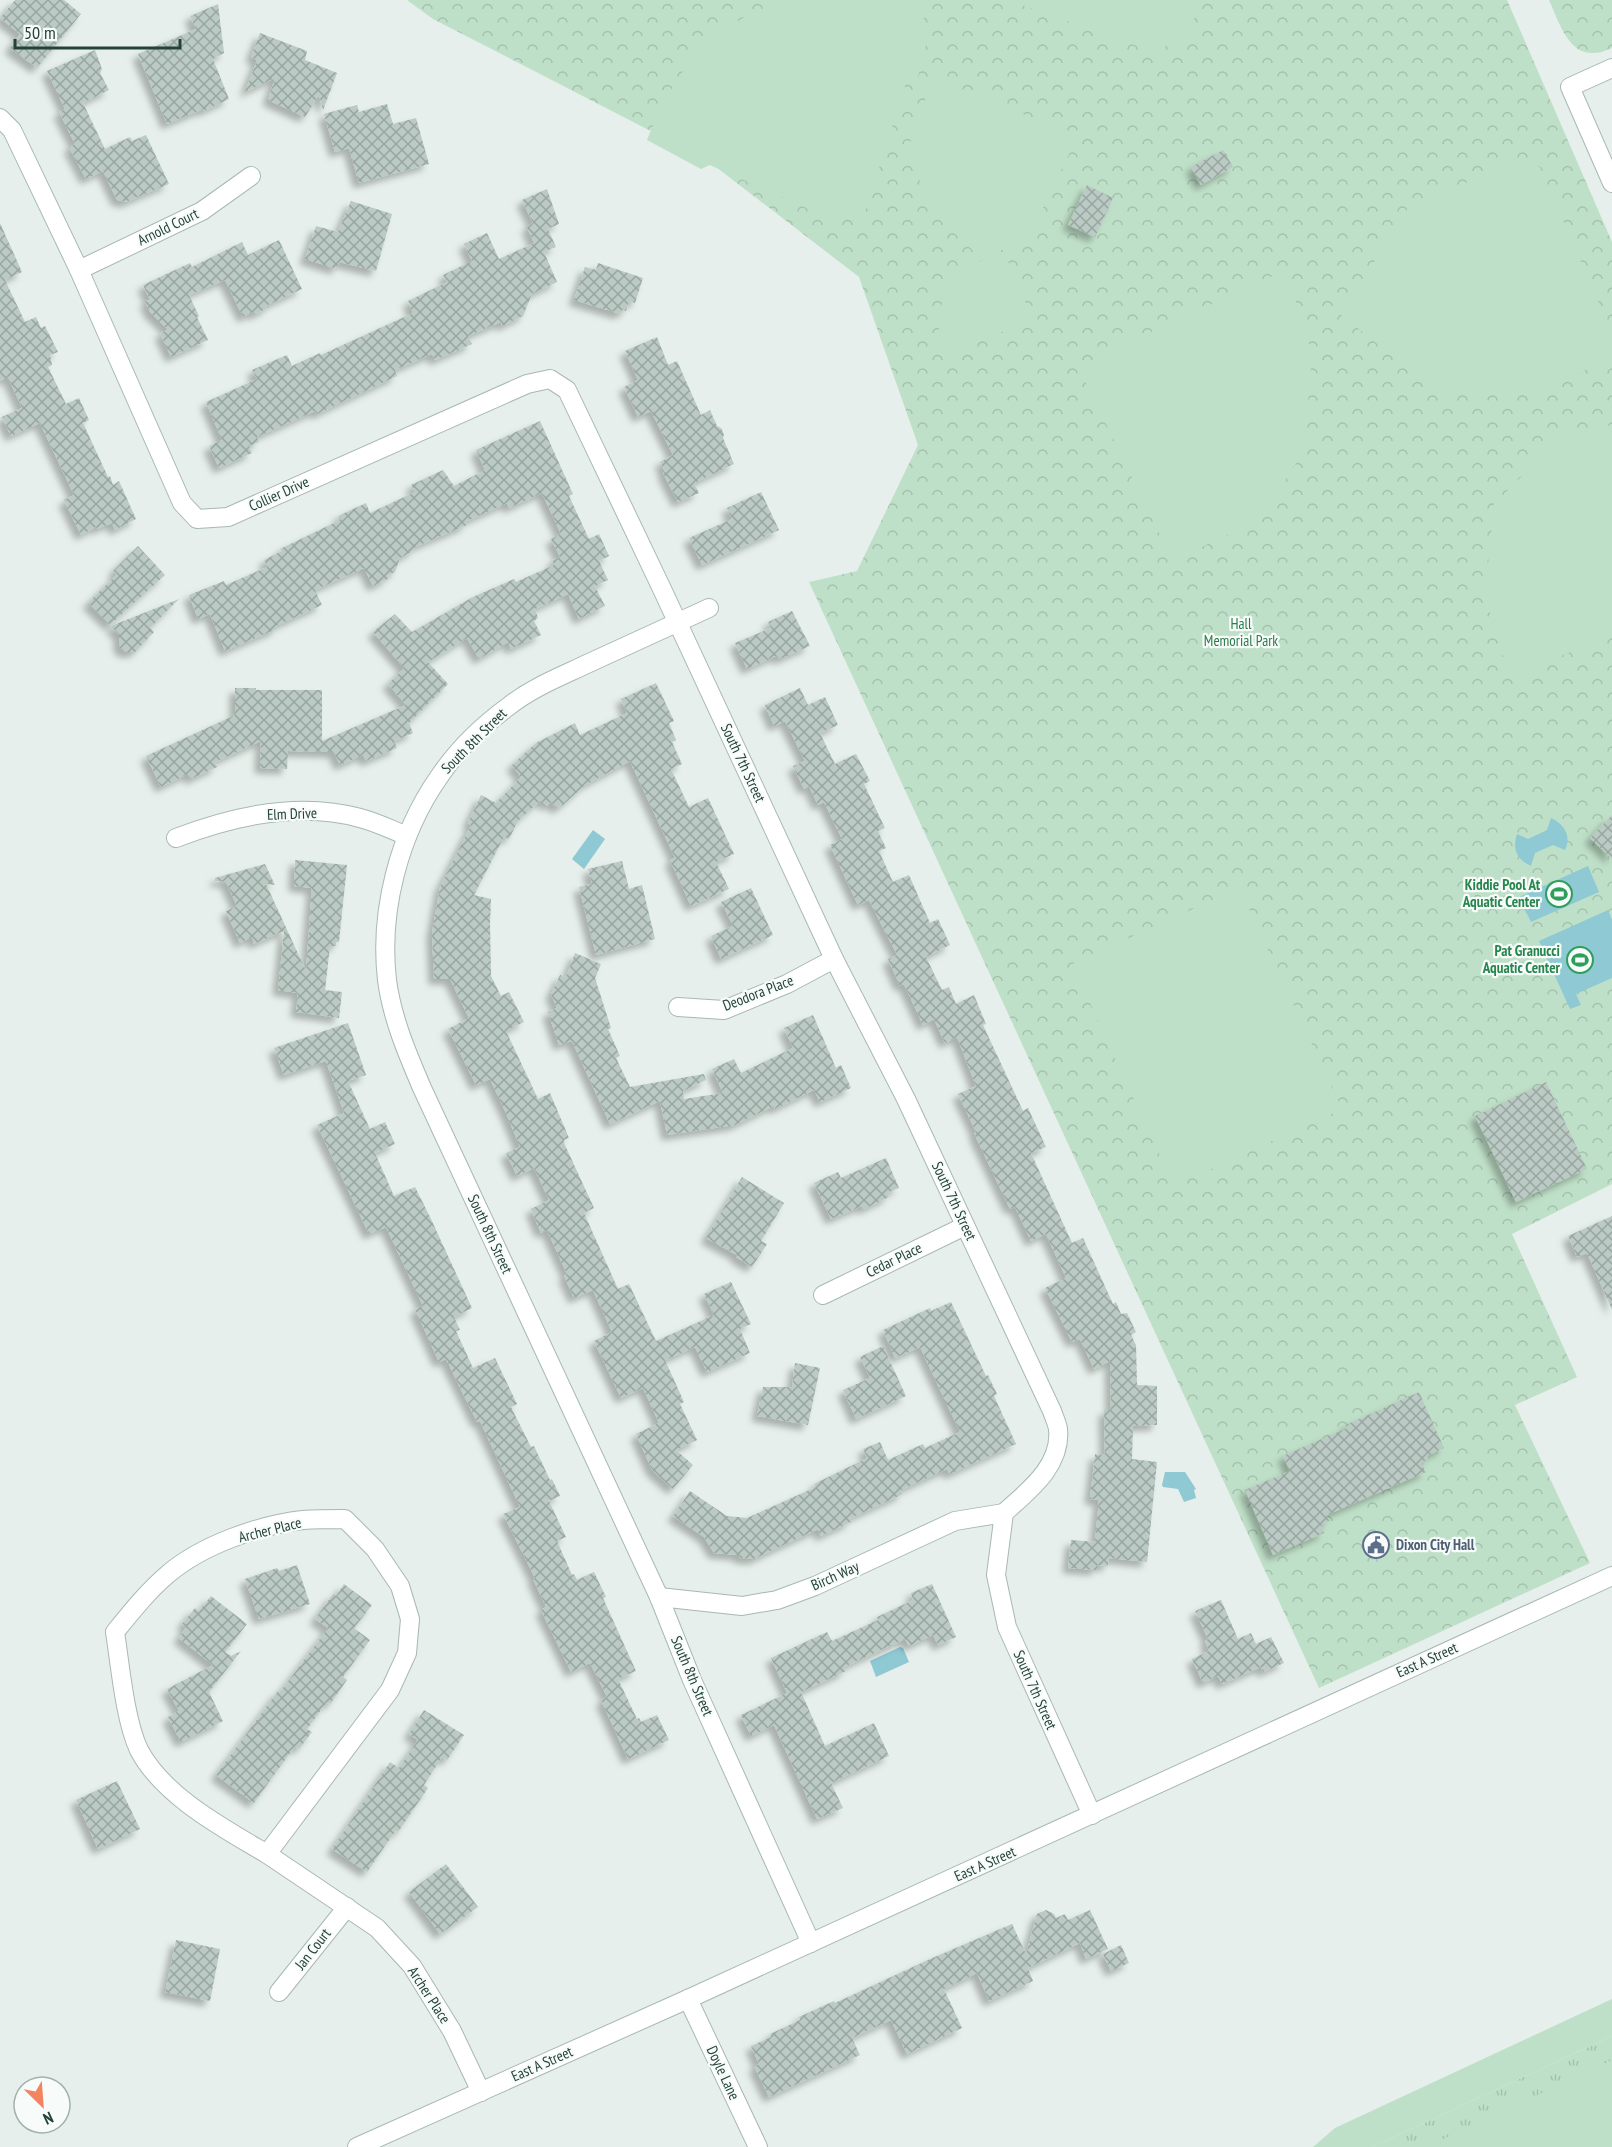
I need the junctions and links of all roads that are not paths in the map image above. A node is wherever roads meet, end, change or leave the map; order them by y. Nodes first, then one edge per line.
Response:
1 (1612, 68) edge
2 (0, 118) edge
3 (251, 176) dead end
4 (1612, 183) edge
5 (79, 270) junction
6 (662, 590) joint
7 (709, 608) dead end
8 (678, 622) junction
9 (407, 836) junction
10 (176, 838) dead end
11 (834, 959) junction
12 (678, 1007) dead end
13 (965, 1226) junction
14 (823, 1295) dead end
15 (1004, 1513) junction
16 (1612, 1576) edge
17 (659, 1598) junction
18 (1092, 1815) junction
19 (267, 1854) junction
20 (347, 1906) junction
21 (811, 1943) junction
22 (279, 1992) dead end
23 (688, 1999) junction
24 (481, 2092) junction
25 (357, 2147) edge
26 (758, 2147) edge

1 - 4 street
2 - 5 street, Collier Drive
3 - 5 street, Arnold Court
5 - 6 street, Collier Drive
6 - 8 street, South 7th Street
7 - 8 street, South 8th Street
8 - 9 street, South 8th Street
8 - 11 street, South 7th Street
9 - 10 street, Elm Drive
9 - 17 street, South 8th Street
11 - 12 street, Deodora Place
11 - 13 street, South 7th Street
13 - 14 street, Cedar Place
13 - 15 street, South 7th Street
15 - 17 street, Birch Way
15 - 18 street, South 7th Street
16 - 18 street, East A Street
17 - 21 street, South 8th Street
18 - 21 street, East A Street
19 - 19 street, Archer Place
19 - 20 street, Archer Place
20 - 22 street, Jan Court
20 - 24 street, Archer Place
21 - 23 street, East A Street
23 - 24 street, East A Street
23 - 26 street, Doyle Lane
24 - 25 street, East A Street

